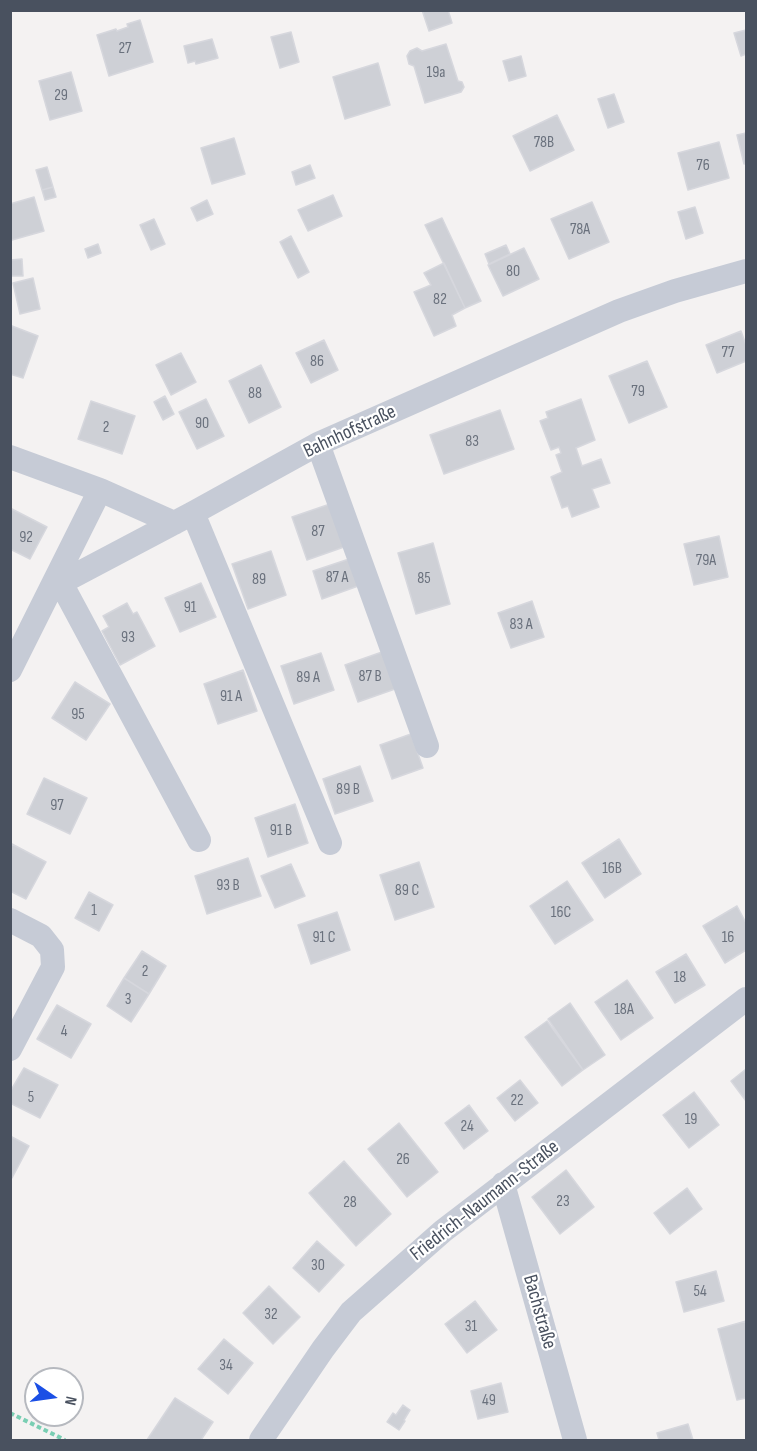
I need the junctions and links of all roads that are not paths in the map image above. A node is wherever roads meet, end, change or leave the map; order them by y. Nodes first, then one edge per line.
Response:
1 (747, 271) edge
2 (318, 444) junction
3 (10, 458) edge
4 (100, 490) junction
5 (184, 518) junction
6 (56, 585) junction
7 (10, 670) edge
8 (427, 746) dead end
9 (199, 840) dead end
10 (330, 843) dead end
11 (10, 920) edge
12 (747, 999) edge
13 (10, 1049) edge
14 (503, 1184) junction
15 (261, 1440) edge
16 (575, 1440) edge

1 - 2 street, Bahnhofstraße
2 - 5 street, Bahnhofstraße
2 - 8 street
3 - 4 street
4 - 5 street
4 - 6 street
5 - 6 street, Bahnhofstraße
5 - 10 street
6 - 7 street
6 - 9 street
11 - 13 street
12 - 14 street, Friedrich-Naumann-Straße
14 - 15 street, Friedrich-Naumann-Straße
14 - 16 street, Bachstraße

